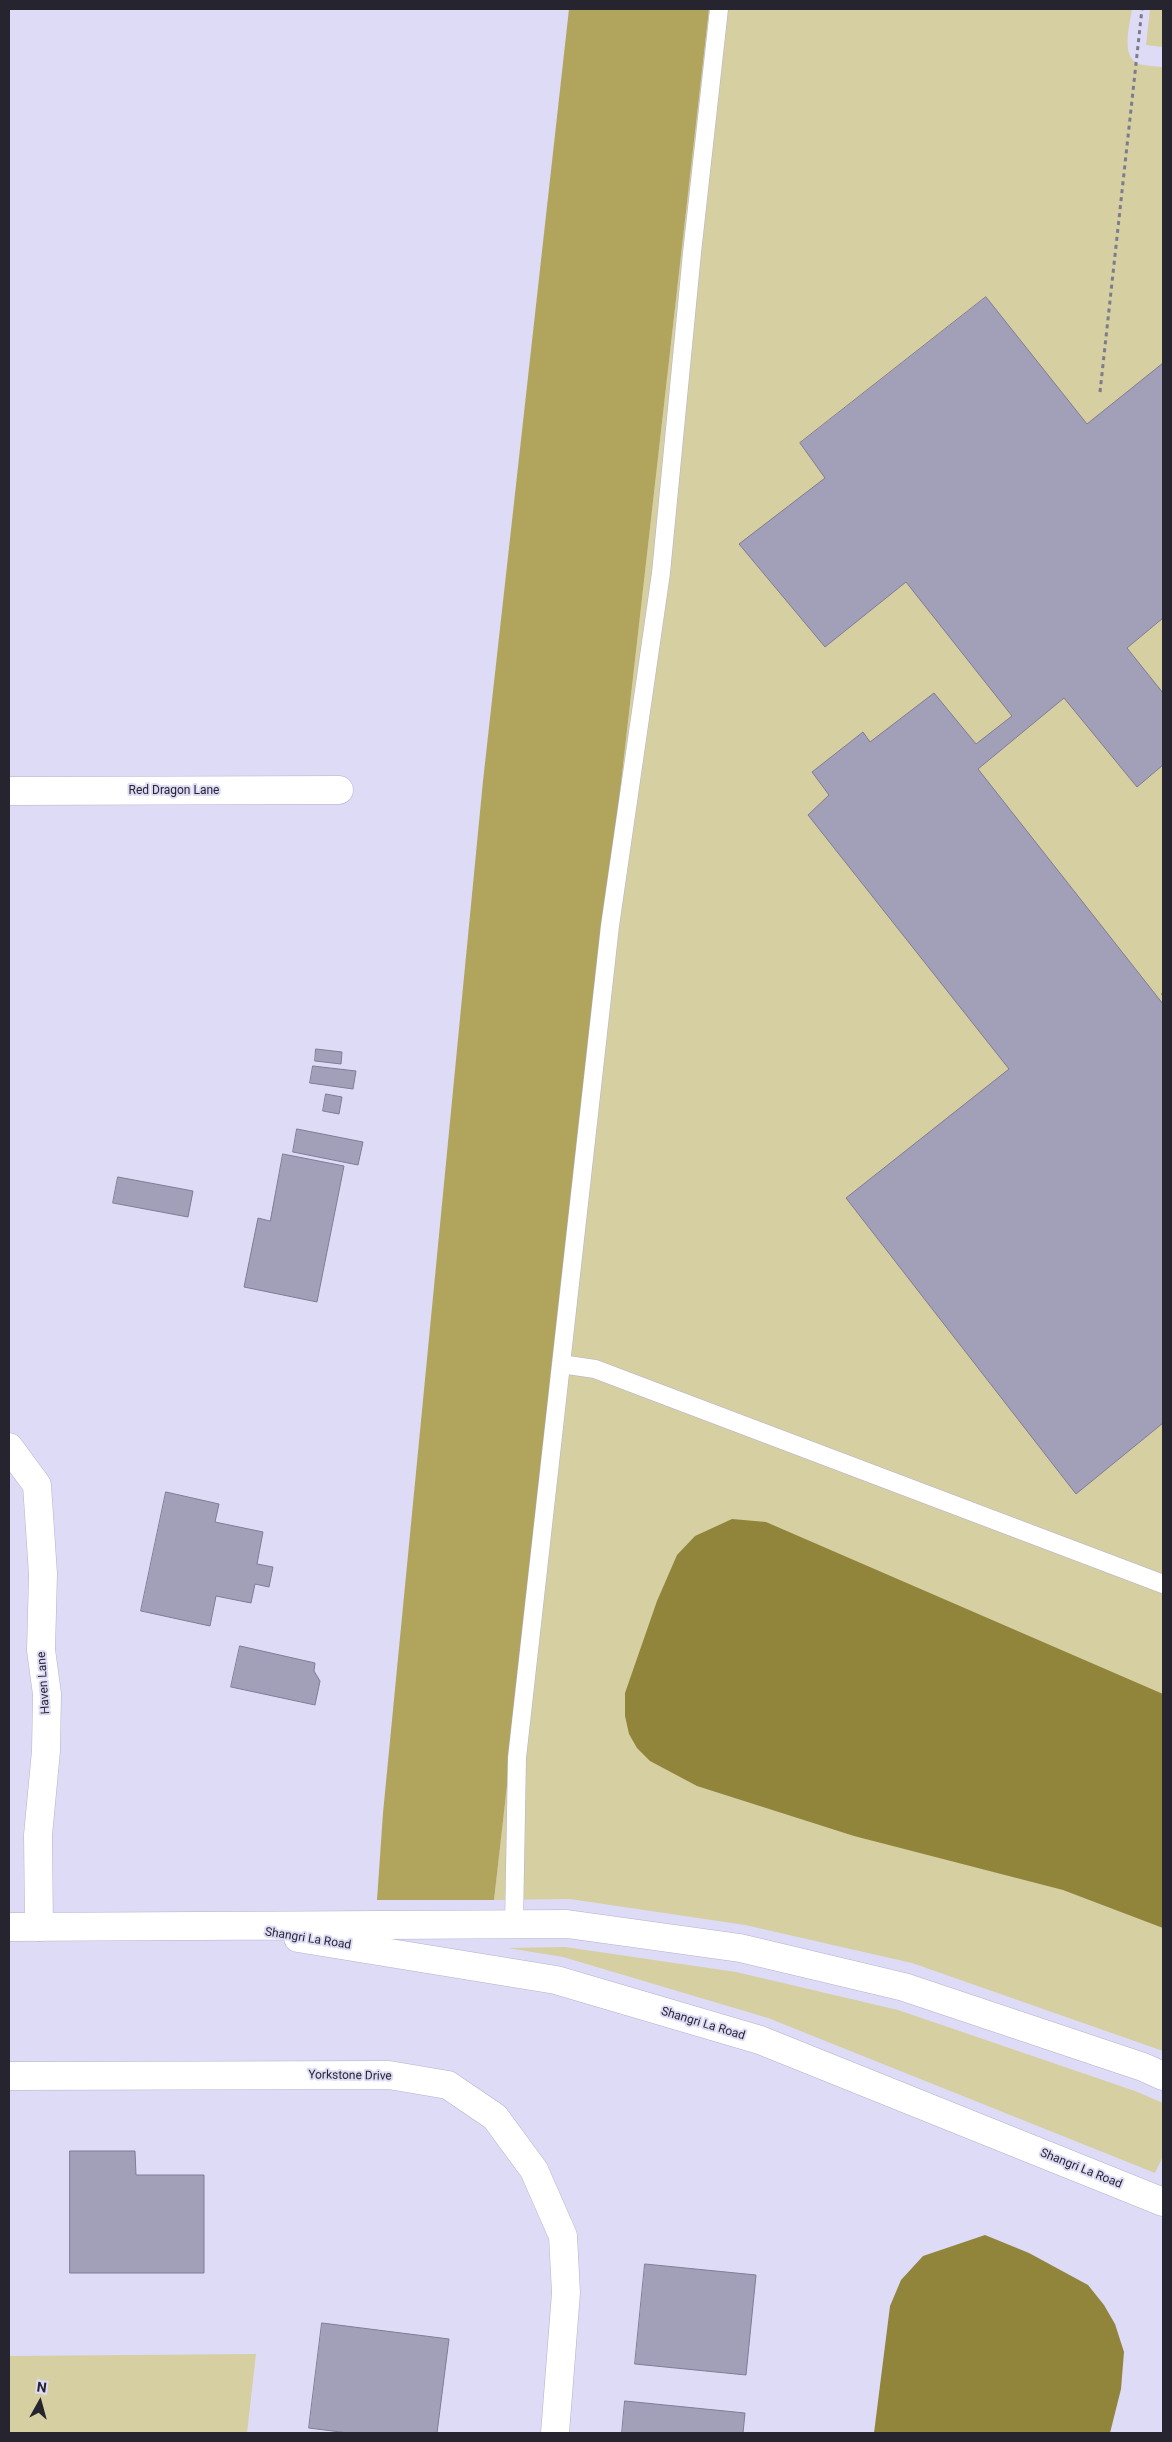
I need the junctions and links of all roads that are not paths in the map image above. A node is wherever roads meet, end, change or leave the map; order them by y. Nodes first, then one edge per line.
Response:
1 (718, 9) edge
2 (339, 790) dead end
3 (9, 792) edge
4 (561, 1364) junction
5 (9, 1447) edge
6 (1163, 1584) edge
7 (514, 1924) junction
8 (220, 1925) junction
9 (9, 1927) edge
10 (39, 1927) junction
11 (9, 2076) edge
12 (1163, 2076) edge
13 (1163, 2202) edge
14 (554, 2433) edge

1 - 4 lane
2 - 3 street, Red Dragon Lane
4 - 6 lane
4 - 7 lane
5 - 10 street, Haven Lane
7 - 8 street, Shangri La Road
7 - 12 street, Shangri La Road
8 - 10 street, Shangri La Road
8 - 13 street, Shangri La Road
9 - 10 street, Shangri La Road
11 - 14 street, Yorkstone Drive

